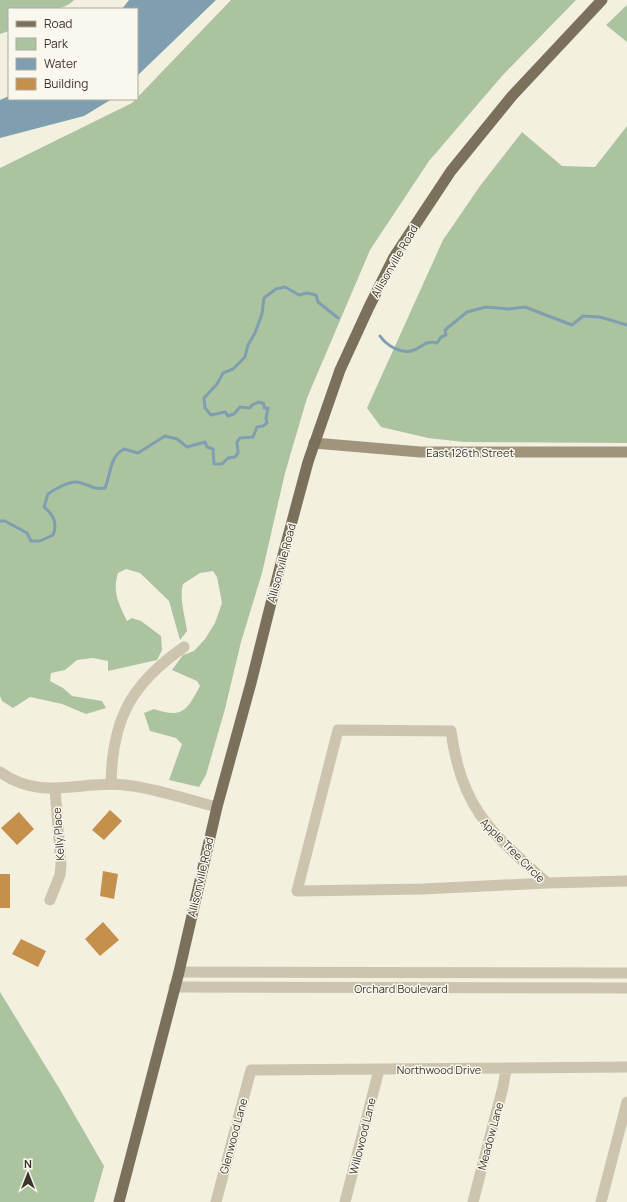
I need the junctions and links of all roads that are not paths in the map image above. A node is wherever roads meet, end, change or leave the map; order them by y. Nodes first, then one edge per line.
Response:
1 (602, 0) edge
2 (314, 443) junction
3 (627, 452) edge
4 (184, 647) dead end
5 (0, 772) edge
6 (111, 784) junction
7 (55, 789) junction
8 (217, 807) junction
9 (627, 881) edge
10 (547, 883) junction
11 (50, 900) dead end
12 (178, 972) junction
13 (627, 973) edge
14 (174, 987) junction
15 (627, 988) edge
16 (627, 1067) edge
17 (506, 1069) junction
18 (251, 1070) joint
19 (379, 1070) junction
20 (627, 1102) edge
21 (119, 1202) edge
22 (216, 1202) edge
23 (345, 1202) edge
24 (473, 1202) edge
25 (601, 1202) edge

1 - 2 main road, Allisonville Road
2 - 3 main road, East 126th Street
2 - 8 main road, Allisonville Road
4 - 6 street
5 - 7 street
6 - 7 street
6 - 8 street
7 - 11 street, Kelly Place
8 - 12 main road, Allisonville Road
9 - 10 street
10 - 10 street, Apple Tree Circle
12 - 13 street, Orchard Boulevard
12 - 14 main road, Allisonville Road
14 - 15 street, Orchard Boulevard
14 - 21 main road, Allisonville Road
16 - 17 street, Northwood Drive
17 - 19 street, Northwood Drive
17 - 24 street, Meadow Lane
18 - 19 street, Northwood Drive
18 - 22 street, Glenwood Lane
19 - 23 street, Willowood Lane
20 - 25 street

